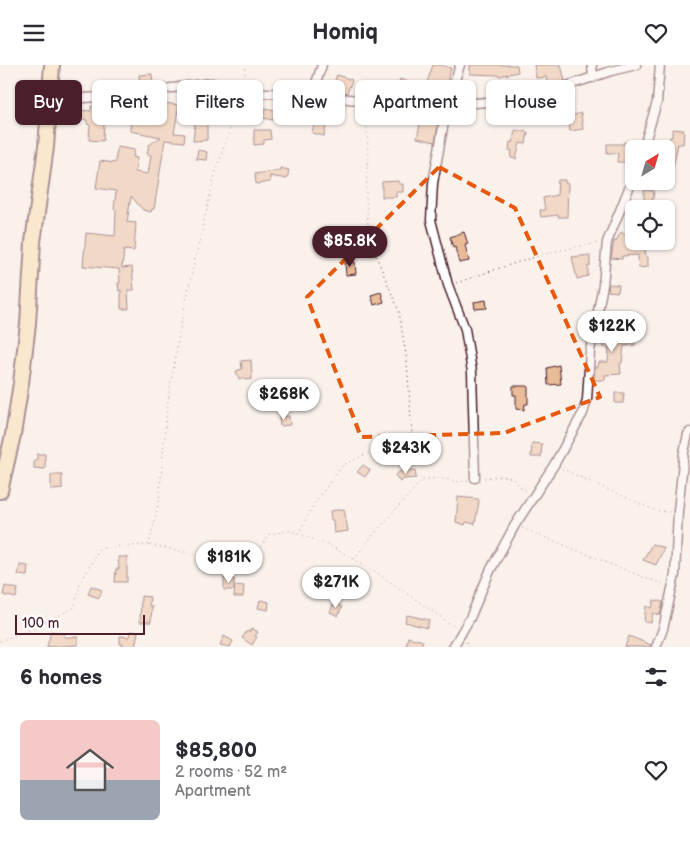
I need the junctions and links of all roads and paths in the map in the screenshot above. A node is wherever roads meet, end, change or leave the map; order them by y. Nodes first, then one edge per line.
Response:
1 (52, 65) edge
2 (246, 65) edge
3 (322, 65) edge
4 (460, 65) edge
5 (592, 65) edge
6 (636, 65) edge
7 (660, 65) edge
8 (593, 78) junction
9 (51, 80) edge
10 (244, 80) edge
11 (317, 80) edge
12 (455, 80) edge
13 (177, 88) edge
14 (82, 99) edge
15 (476, 103) edge
16 (48, 125) edge
17 (231, 125) edge
18 (367, 125) edge
19 (443, 125) edge
20 (646, 140) edge
21 (628, 190) edge
22 (607, 242) junction
23 (448, 285) junction
24 (690, 432) edge
25 (554, 465) junction
26 (687, 466) edge
27 (475, 478) junction
28 (0, 491) edge
29 (535, 493) junction
30 (678, 511) junction
31 (515, 525) junction
32 (298, 534) junction
33 (149, 545) junction
34 (354, 559) junction
35 (672, 586) junction
36 (462, 631) junction
37 (0, 641) edge
38 (453, 647) edge
39 (656, 647) edge

1 - 9 highway
2 - 10 path
3 - 11 street
4 - 12 street
5 - 8 street
6 - 8 street
7 - 20 street
8 - 15 street
13 - 14 street
16 - 28 highway
17 - 33 path
18 - 32 path
19 - 23 street
21 - 22 street
22 - 23 path
22 - 25 street
23 - 27 street
24 - 26 street
25 - 29 street
25 - 30 path
26 - 30 street
27 - 29 path
27 - 34 path
29 - 31 street
30 - 35 street
31 - 35 path
31 - 36 street
32 - 33 path
32 - 34 path
33 - 37 path
34 - 36 path
35 - 39 street
36 - 38 street

